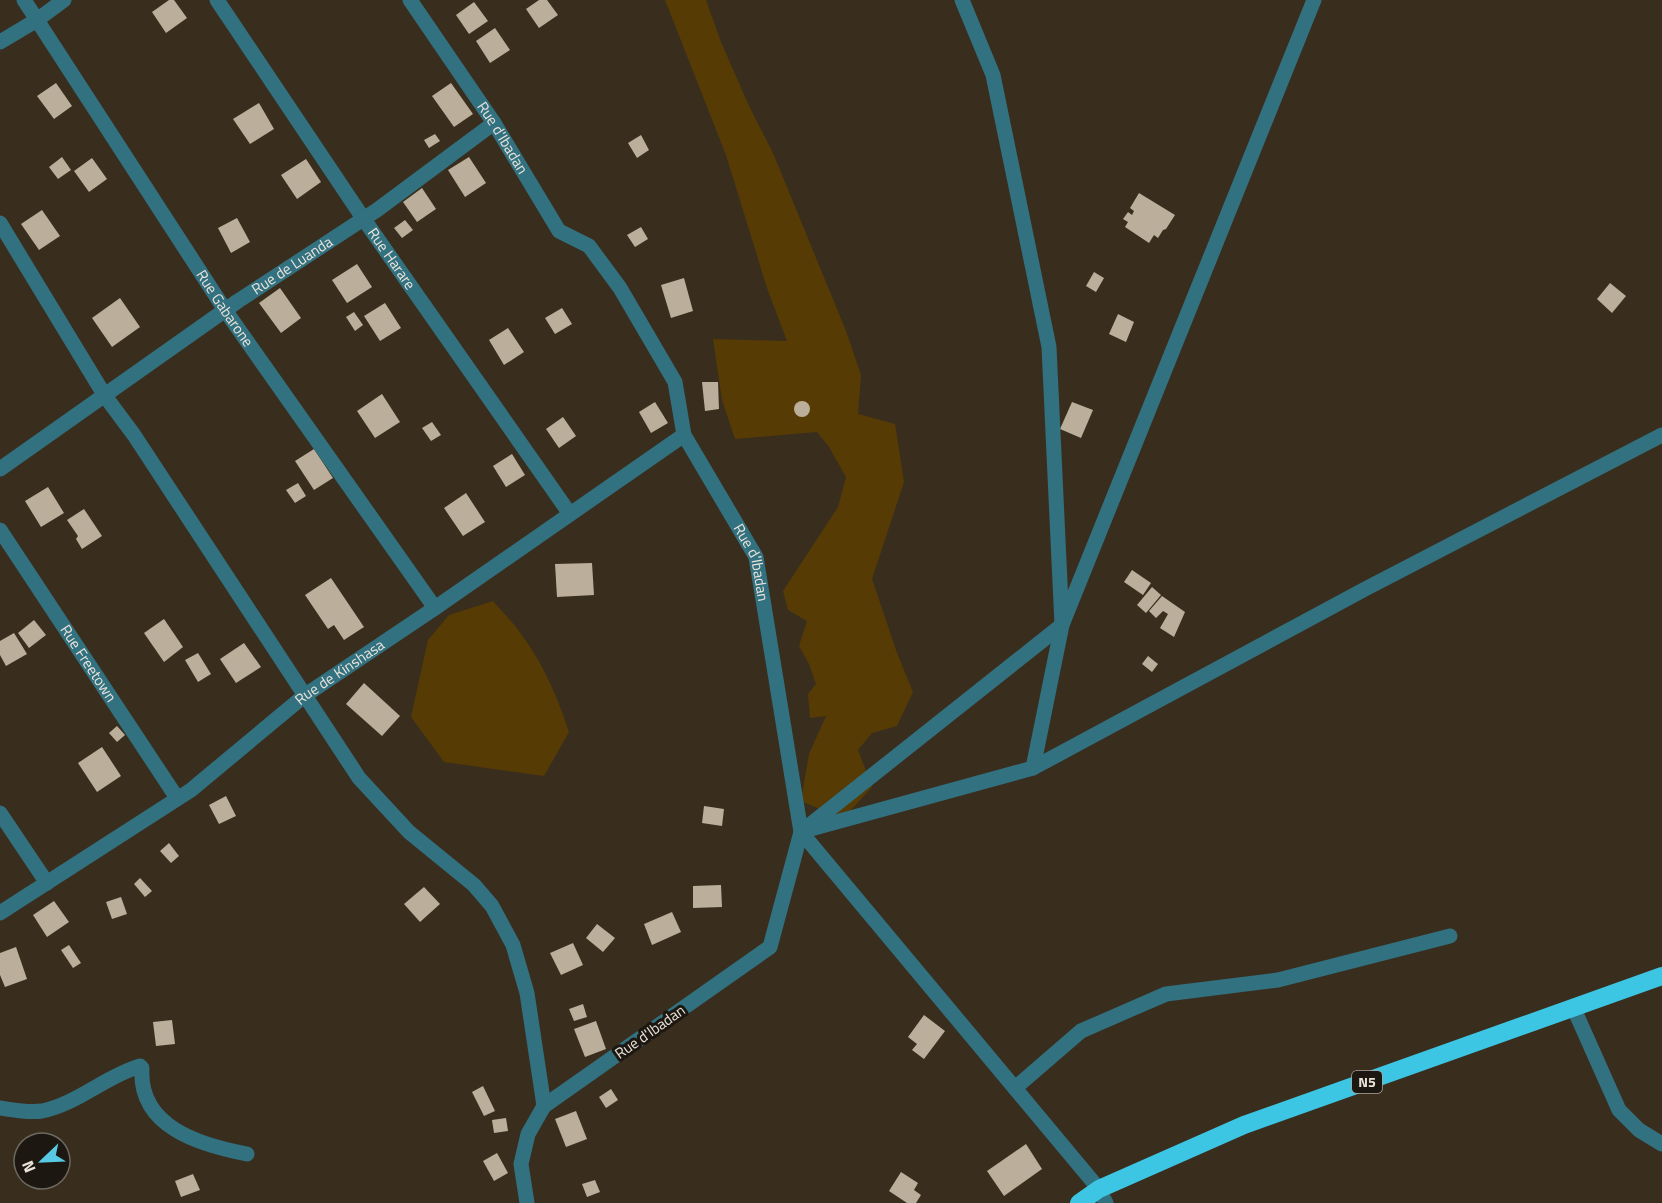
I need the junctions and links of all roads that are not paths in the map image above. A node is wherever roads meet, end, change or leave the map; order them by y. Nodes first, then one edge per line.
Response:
1 (24, 0) edge
2 (64, 0) edge
3 (217, 0) edge
4 (410, 0) edge
5 (962, 0) edge
6 (1314, 0) edge
7 (37, 20) junction
8 (0, 42) edge
9 (494, 123) junction
10 (363, 219) junction
11 (0, 223) edge
12 (225, 310) junction
13 (105, 396) junction
14 (684, 435) junction
15 (1662, 435) edge
16 (0, 469) edge
17 (570, 514) junction
18 (0, 530) edge
19 (435, 608) junction
20 (1062, 625) junction
21 (304, 696) junction
22 (1033, 768) junction
23 (177, 798) junction
24 (0, 813) edge
25 (801, 832) junction
26 (47, 883) junction
27 (0, 913) edge
28 (1450, 936) dead end
29 (1662, 976) edge
30 (1574, 1009) junction
31 (1015, 1088) junction
32 (544, 1106) junction
33 (0, 1108) edge
34 (1662, 1144) edge
35 (247, 1154) dead end
36 (1102, 1196) edge
37 (523, 1202) edge
38 (1079, 1203) edge

1 - 7 street, Rue Gabarone
2 - 7 street
3 - 10 street, Rue Harare
4 - 9 street, Rue d'Ibadan
5 - 20 street
6 - 20 street
7 - 8 street
7 - 12 street, Rue Gabarone
9 - 10 street, Rue de Luanda
9 - 14 street, Rue d'Ibadan
10 - 12 street, Rue de Luanda
10 - 17 street, Rue Harare
11 - 13 street
12 - 13 street, Rue de Luanda
12 - 19 street, Rue Gabarone
13 - 16 street, Rue de Luanda
13 - 21 street
14 - 17 street, Rue de Kinshasa
14 - 25 street, Rue d'Ibadan
15 - 22 street
17 - 19 street, Rue de Kinshasa
18 - 23 street, Rue Freetown
19 - 21 street, Rue de Kinshasa
20 - 22 street
20 - 25 street
21 - 23 street, Rue de Kinshasa
21 - 32 street
22 - 25 street
23 - 26 street, Rue de Kinshasa
24 - 26 street
25 - 31 street
25 - 32 street, Rue d'Ibadan
26 - 27 street, Rue de Kinshasa
28 - 31 street
29 - 30 highway, N5
30 - 34 street
30 - 36 highway, N5
31 - 36 street
32 - 37 street
33 - 35 street
36 - 38 highway, N5

